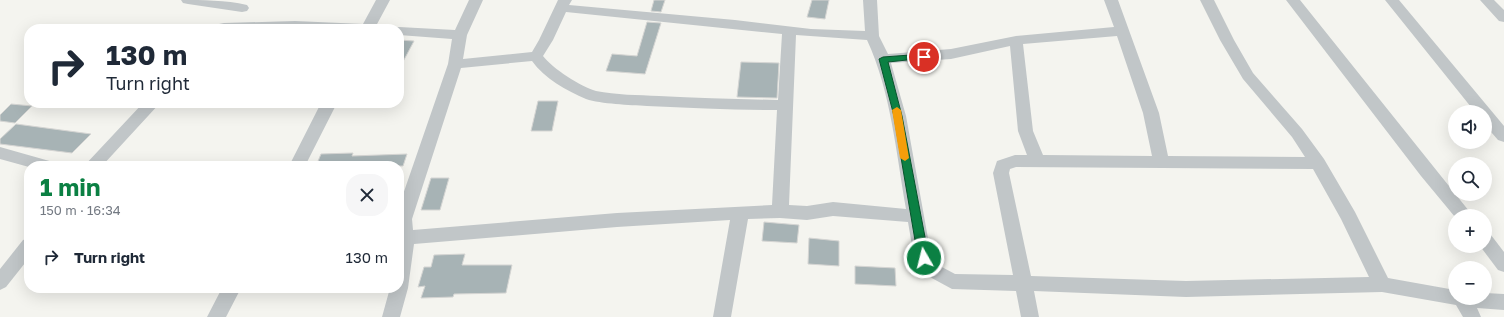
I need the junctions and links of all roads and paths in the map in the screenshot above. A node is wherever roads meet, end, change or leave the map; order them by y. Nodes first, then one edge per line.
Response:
1 (188, 0) edge
2 (382, 0) edge
3 (476, 0) edge
4 (870, 0) edge
5 (1111, 0) edge
6 (1207, 0) edge
7 (1293, 0) edge
8 (1392, 0) edge
9 (1487, 0) edge
10 (246, 4) edge
11 (563, 4) edge
12 (1504, 18) edge
13 (227, 24) edge
14 (370, 24) edge
15 (789, 30) junction
16 (404, 31) edge
17 (1122, 31) junction
18 (460, 35) junction
19 (872, 36) junction
20 (1016, 40) junction
21 (536, 56) junction
22 (883, 59) junction
23 (455, 64) junction
24 (784, 105) junction
25 (1477, 105) edge
26 (147, 108) edge
27 (326, 108) edge
28 (1492, 122) edge
29 (1504, 136) edge
30 (0, 153) edge
31 (29, 161) edge
32 (97, 161) edge
33 (300, 161) edge
34 (1038, 161) junction
35 (1161, 162) junction
36 (1318, 163) junction
37 (1458, 209) edge
38 (780, 211) junction
39 (740, 214) junction
40 (404, 216) edge
41 (916, 216) junction
42 (404, 225) edge
43 (406, 238) junction
44 (1492, 249) edge
45 (24, 251) edge
46 (404, 252) edge
47 (1504, 265) edge
48 (2, 278) edge
49 (1023, 284) junction
50 (1382, 284) junction
51 (229, 293) edge
52 (397, 293) edge
53 (1448, 296) edge
54 (1492, 301) edge
55 (1504, 302) edge
56 (1463, 305) edge
57 (216, 317) edge
58 (391, 317) edge
59 (722, 317) edge
60 (1030, 317) edge
61 (1472, 317) edge

1 - 10 street
2 - 14 street
3 - 18 street
4 - 19 street
5 - 17 street
6 - 36 street
7 - 37 street
8 - 25 street
9 - 12 street
10 - 13 street
11 - 15 street
11 - 21 street
15 - 19 street
15 - 24 street
16 - 18 street
17 - 20 street
17 - 35 street
18 - 23 street
19 - 22 street
20 - 22 street
20 - 34 street
21 - 23 street
21 - 24 street
22 - 41 street
23 - 40 street
24 - 38 street
26 - 32 street
27 - 33 street
28 - 29 street
30 - 31 street
34 - 35 street
34 - 49 street
35 - 36 street
36 - 50 street
38 - 39 street
38 - 41 street
39 - 43 street
39 - 59 street
41 - 49 street
42 - 43 street
43 - 46 street
44 - 47 street
45 - 48 street
49 - 50 street
49 - 60 street
50 - 53 street
51 - 57 street
52 - 58 street
54 - 55 street
56 - 61 street

